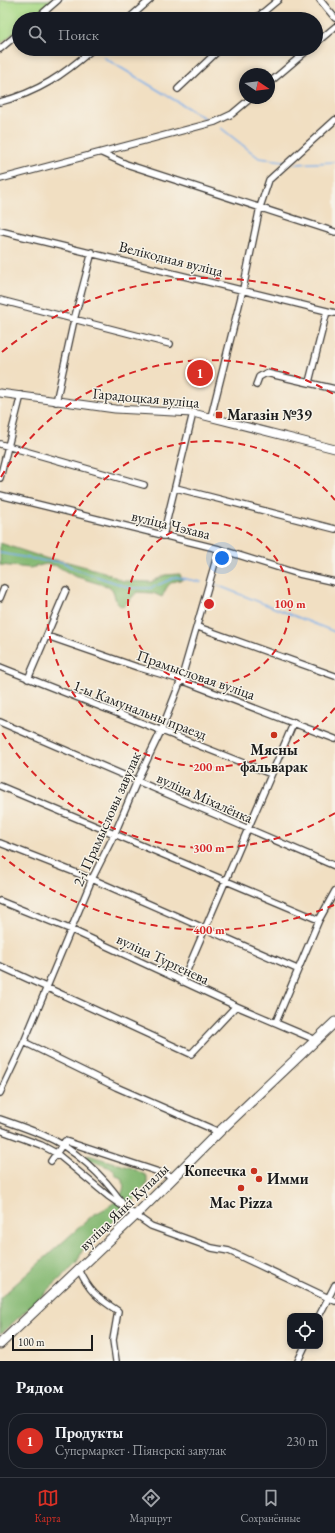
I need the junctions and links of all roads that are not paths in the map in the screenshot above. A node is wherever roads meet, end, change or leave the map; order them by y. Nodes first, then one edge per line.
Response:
1 (58, 0) edge
2 (150, 0) edge
3 (278, 0) edge
4 (320, 0) edge
5 (44, 12) edge
6 (136, 12) edge
7 (263, 12) edge
8 (335, 18) edge
9 (335, 27) edge
10 (323, 37) edge
11 (12, 39) edge
12 (0, 48) edge
13 (84, 56) edge
14 (213, 56) edge
15 (301, 56) edge
16 (275, 78) edge
17 (178, 89) dead end
18 (0, 102) edge
19 (244, 104) edge
20 (335, 120) edge
21 (102, 153) junction
22 (0, 179) edge
23 (260, 207) junction
24 (0, 231) edge
25 (335, 232) edge
26 (92, 252) junction
27 (242, 289) junction
28 (0, 300) edge
29 (327, 311) junction
30 (335, 313) edge
31 (74, 320) junction
32 (170, 344) dead end
33 (309, 382) junction
34 (256, 385) dead end
35 (335, 389) edge
36 (0, 393) edge
37 (21, 395) junction
38 (56, 402) junction
39 (193, 413) junction
40 (211, 417) junction
41 (0, 444) edge
42 (9, 446) junction
43 (335, 449) edge
44 (0, 478) edge
45 (144, 485) dead end
46 (176, 488) junction
47 (0, 495) edge
48 (335, 529) edge
49 (163, 536) junction
50 (219, 549) junction
51 (335, 582) edge
52 (4, 588) dead end
53 (66, 590) dead end
54 (0, 598) edge
55 (198, 627) junction
56 (47, 636) junction
57 (0, 667) edge
58 (335, 676) edge
59 (28, 679) junction
60 (181, 680) junction
61 (0, 722) edge
62 (294, 722) junction
63 (161, 730) junction
64 (335, 739) edge
65 (271, 774) junction
66 (137, 781) junction
67 (0, 786) edge
68 (248, 830) junction
69 (115, 833) junction
70 (0, 842) edge
71 (335, 866) edge
72 (92, 879) junction
73 (226, 880) junction
74 (335, 891) edge
75 (0, 901) edge
76 (319, 920) junction
77 (205, 929) junction
78 (72, 930) junction
79 (0, 966) edge
80 (298, 969) junction
81 (182, 982) junction
82 (47, 986) junction
83 (236, 1006) junction
84 (276, 1022) junction
85 (335, 1022) edge
86 (316, 1040) junction
87 (24, 1042) junction
88 (0, 1093) edge
89 (0, 1119) edge
90 (0, 1130) edge
91 (219, 1132) junction
92 (63, 1143) junction
93 (56, 1153) junction
94 (51, 1161) dead end
95 (174, 1177) junction
96 (123, 1205) junction
97 (136, 1215) junction
98 (79, 1269) junction
99 (335, 1285) edge
100 (328, 1298) junction
101 (335, 1301) edge
102 (320, 1313) edge
103 (0, 1344) edge
104 (304, 1349) edge
105 (116, 1361) edge
106 (298, 1361) edge

1 - 5 street
2 - 6 street
3 - 7 street
4 - 8 street
9 - 10 street
11 - 12 street
13 - 18 street
14 - 17 street
15 - 16 street
19 - 21 street
20 - 23 street
21 - 22 street
21 - 23 street
23 - 25 street
23 - 27 street
24 - 26 street, Велікодная вуліца
26 - 27 street, Велікодная вуліца
26 - 31 street
27 - 29 street, Велікодная вуліца
27 - 40 street
28 - 31 street
29 - 30 street, Велікодная вуліца
29 - 33 street
31 - 32 street
31 - 38 street
33 - 34 street
33 - 35 street
36 - 37 street, Гарадоцкая вуліца
37 - 38 street, Гарадоцкая вуліца
37 - 42 street
38 - 39 street, Гарадоцкая вуліца
39 - 40 street, Гарадоцкая вуліца
39 - 46 street
40 - 43 street, Гарадоцкая вуліца
41 - 42 street
42 - 44 street
42 - 45 street
46 - 48 street
46 - 49 street
47 - 49 street, вуліца Чэхава
49 - 50 street, вуліца Чэхава
50 - 51 street, вуліца Чэхава
50 - 55 street, 2-і Прамысловы завулак
52 - 54 street
53 - 56 street
55 - 58 street
55 - 60 street, 2-і Прамысловы завулак
56 - 59 street
56 - 60 street, Прамысловая вуліца
57 - 59 street, 1-ы Камунальны праезд
59 - 63 street, 1-ы Камунальны праезд
60 - 62 street, Прамысловая вуліца
60 - 63 street, 2-і Прамысловы завулак
61 - 66 street, вуліца Міхалёнка
62 - 64 street, Прамысловая вуліца
62 - 65 street
63 - 65 street, 1-ы Камунальны праезд
63 - 66 street, 2-і Прамысловы завулак
65 - 68 street
66 - 68 street, вуліца Міхалёнка
66 - 69 street, 2-і Прамысловы завулак
67 - 69 street
68 - 71 street, вуліца Міхалёнка
68 - 73 street
69 - 72 street, 2-і Прамысловы завулак
69 - 73 street
70 - 72 street
72 - 77 street
72 - 78 street, 2-і Прамысловы завулак
73 - 76 street
73 - 77 street
74 - 76 street
75 - 78 street, вуліца Тургенева
76 - 80 street
77 - 80 street
77 - 81 street
78 - 81 street, вуліца Тургенева
78 - 82 street, 2-і Прамысловы завулак
79 - 82 street
80 - 84 street
81 - 83 street, вуліца Тургенева
82 - 83 street
82 - 87 street, 2-і Прамысловы завулак
83 - 84 street, вуліца Тургенева
84 - 86 street, вуліца Тургенева
85 - 86 main road, вуліца Янкі Купалы
86 - 91 main road, вуліца Янкі Купалы
87 - 88 street, 2-і Прамысловы завулак
87 - 91 street
89 - 92 street
90 - 93 street
91 - 95 main road, вуліца Янкі Купалы
92 - 93 street
92 - 95 street
92 - 96 street
93 - 94 street
93 - 96 street
95 - 97 main road, вуліца Янкі Купалы
96 - 97 street
97 - 98 main road, вуліца Янкі Купалы
97 - 100 street
98 - 103 main road, вуліца Янкі Купалы
98 - 105 street
99 - 100 street
100 - 101 street
100 - 102 street
104 - 106 street

